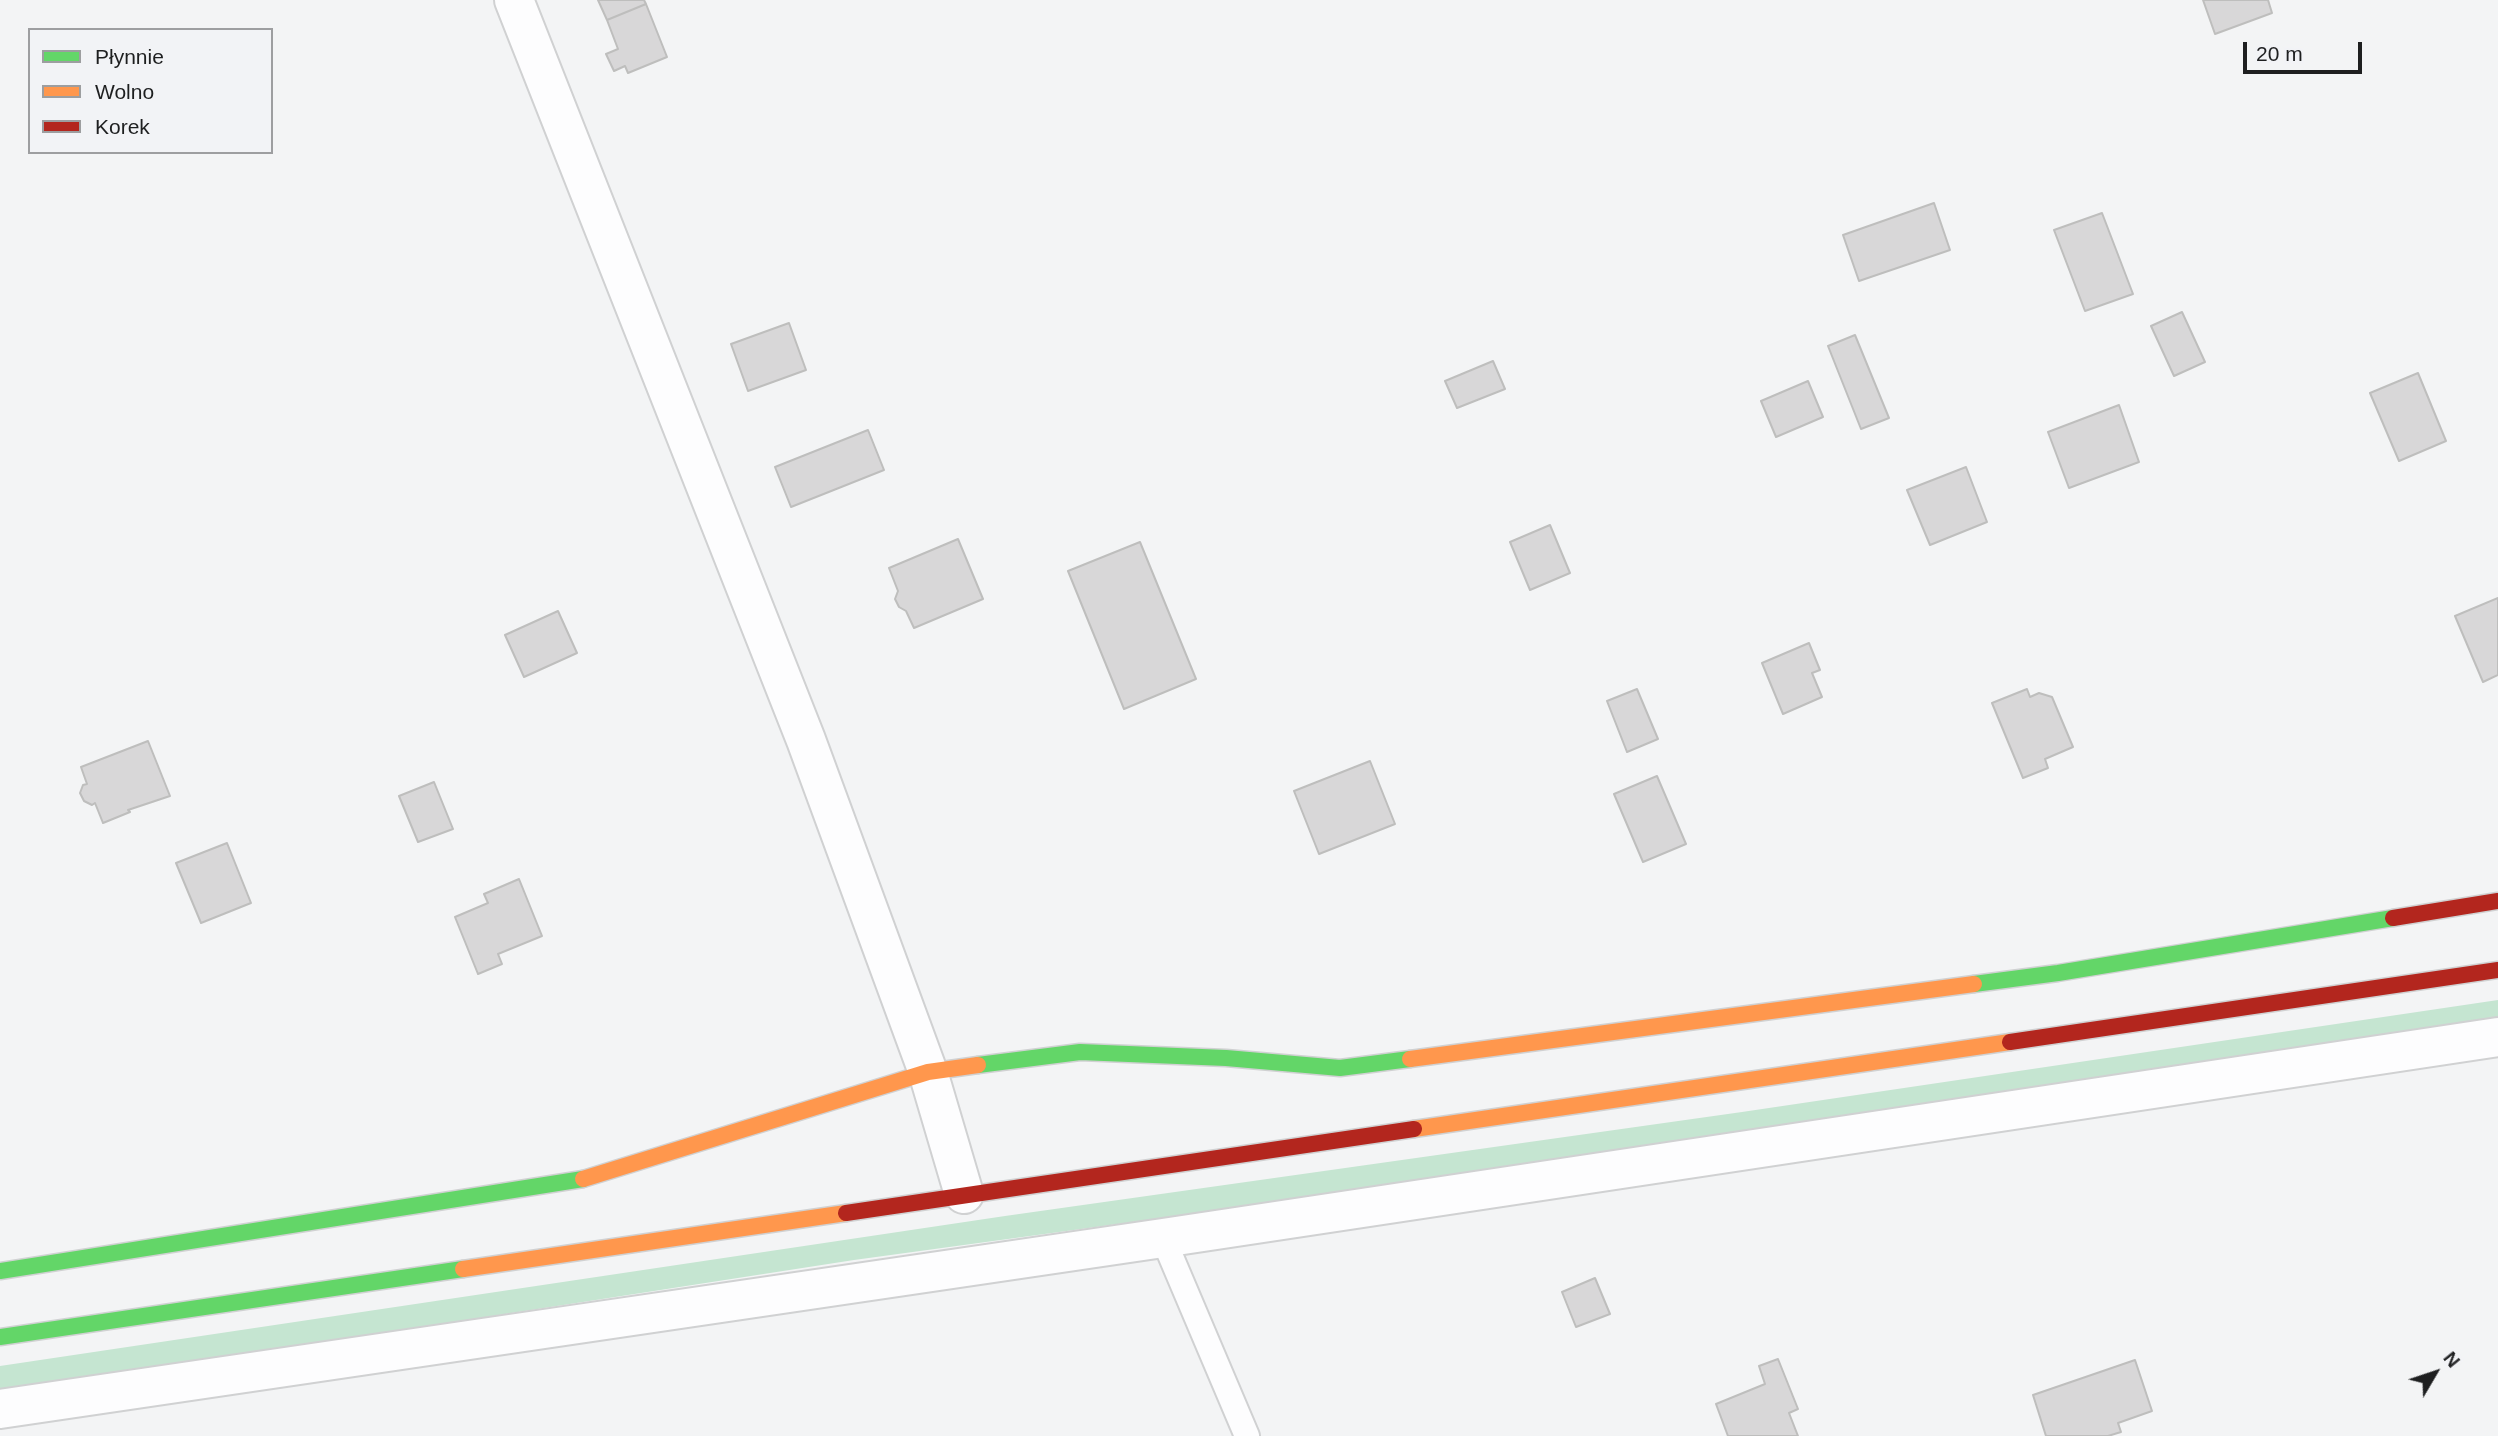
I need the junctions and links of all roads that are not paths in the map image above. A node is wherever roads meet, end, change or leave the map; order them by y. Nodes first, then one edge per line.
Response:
1 (514, 0) edge
2 (2498, 901) edge
3 (2498, 970) edge
4 (2498, 1037) edge
5 (928, 1072) junction
6 (964, 1194) junction
7 (1163, 1238) junction
8 (0, 1271) edge
9 (0, 1337) edge
10 (0, 1409) edge
11 (1248, 1436) edge

1 - 5 street
2 - 5 street
3 - 6 street
4 - 7 street
5 - 6 street
5 - 8 street
6 - 9 street
7 - 10 street
7 - 11 lane

